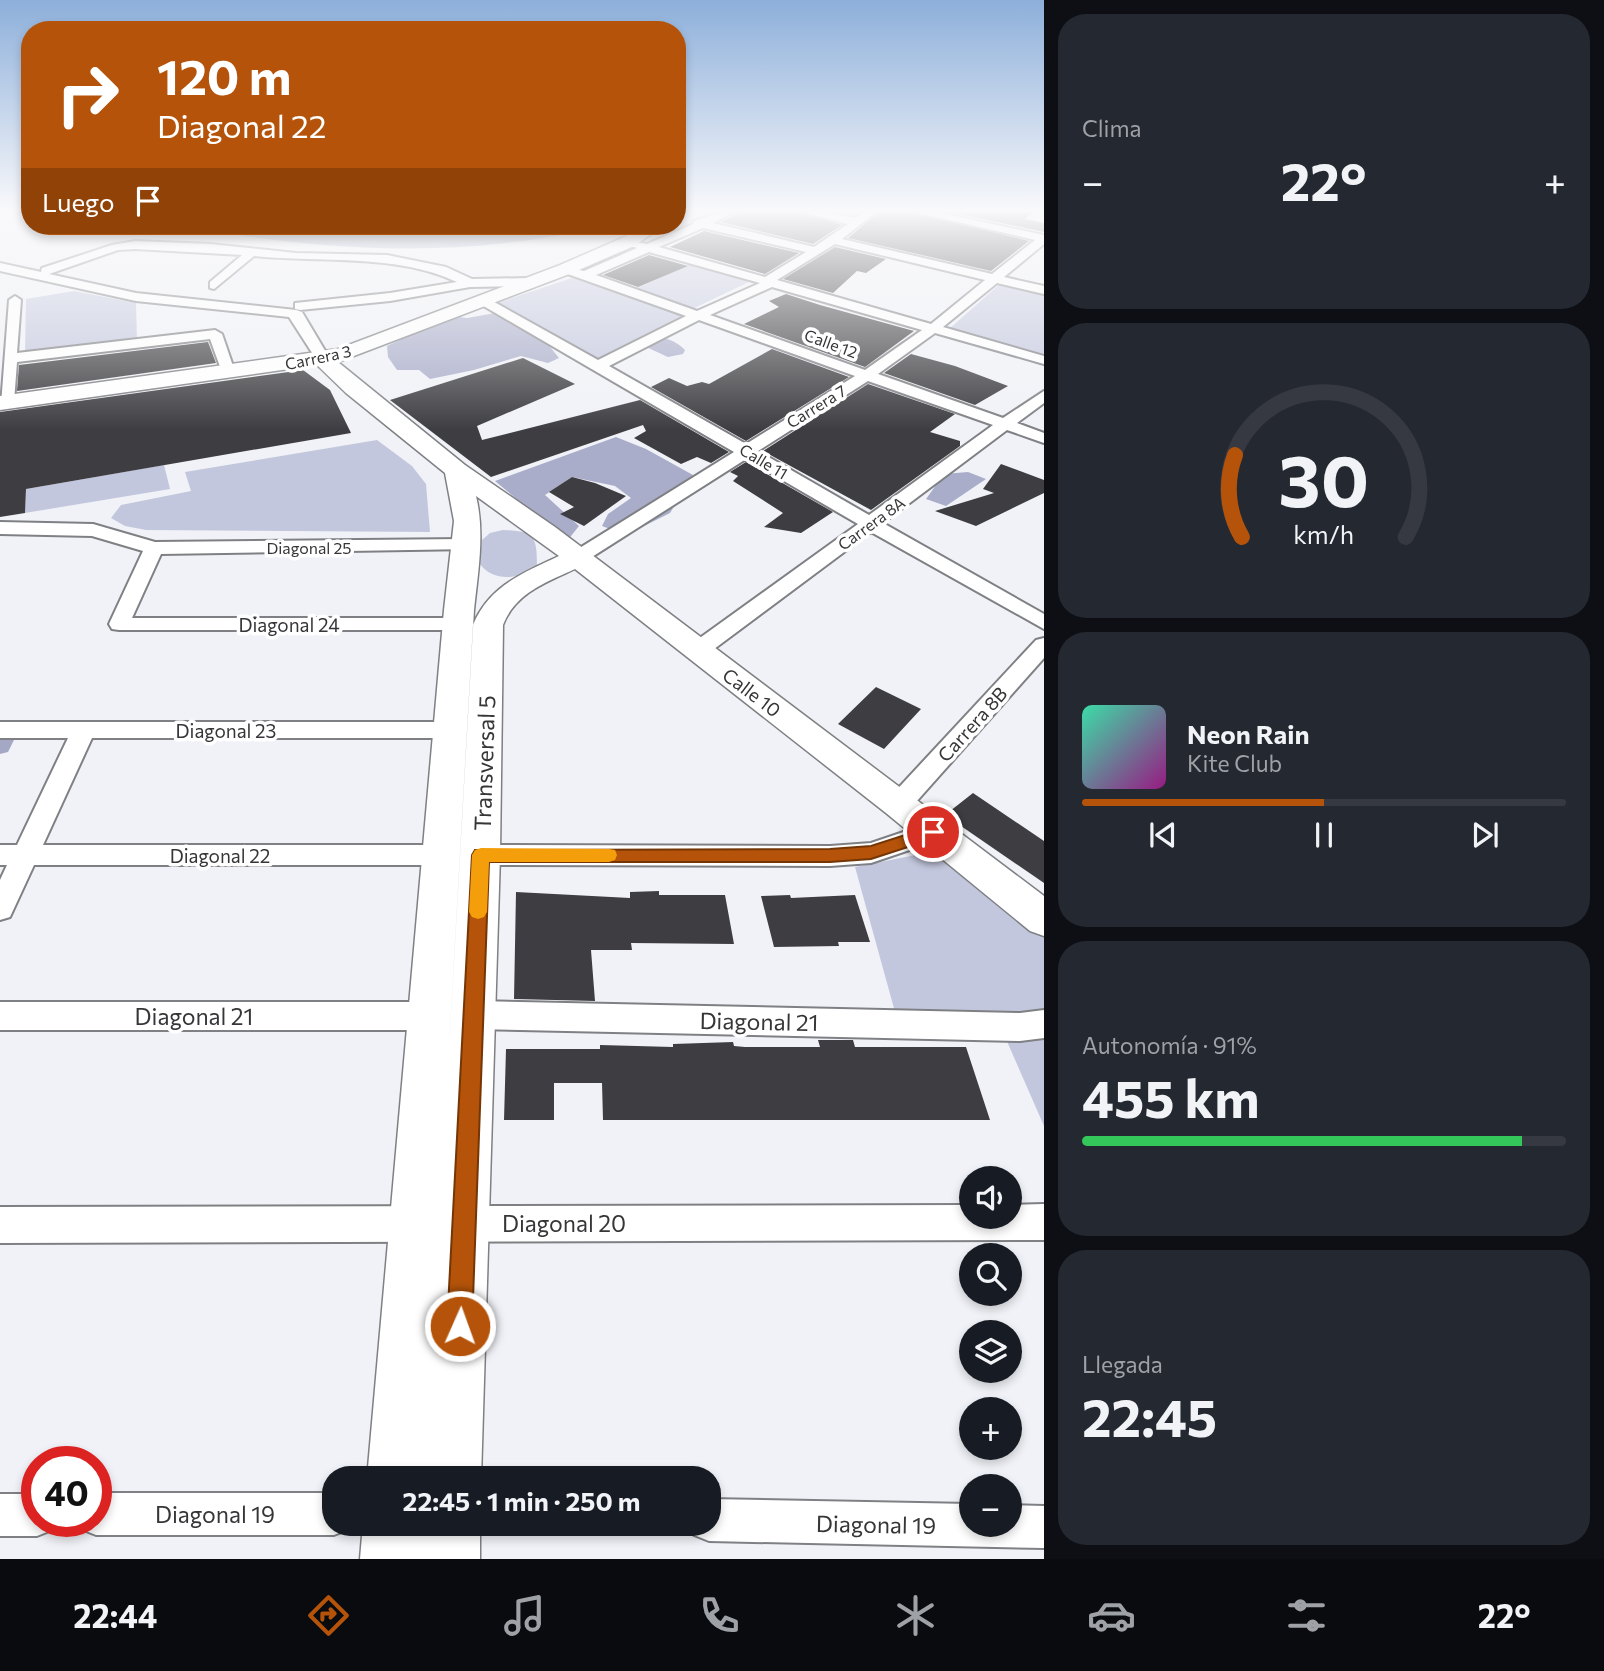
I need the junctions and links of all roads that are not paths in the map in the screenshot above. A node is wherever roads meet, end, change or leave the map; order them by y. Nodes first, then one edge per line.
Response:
1 (63, 285) edge
2 (69, 285) edge
3 (111, 285) edge
4 (460, 285) edge
5 (523, 285) edge
6 (608, 285) edge
7 (767, 285) edge
8 (780, 285) edge
9 (984, 285) edge
10 (1023, 285) edge
11 (1044, 290) edge
12 (28, 296) junction
13 (482, 301) junction
14 (0, 302) edge
15 (300, 306) junction
16 (696, 316) junction
17 (934, 328) junction
18 (7, 331) edge
19 (319, 352) junction
20 (10, 358) junction
21 (1044, 359) edge
22 (598, 366) junction
23 (228, 372) junction
24 (867, 374) junction
25 (1044, 396) edge
26 (3, 403) edge
27 (1006, 424) junction
28 (1044, 438) edge
29 (747, 450) junction
30 (456, 470) junction
31 (869, 525) junction
32 (0, 528) edge
33 (561, 546) junction
34 (154, 548) junction
35 (465, 551) junction
36 (524, 584) junction
37 (458, 624) junction
38 (1044, 624) edge
39 (1044, 645) edge
40 (698, 650) junction
41 (0, 730) edge
42 (84, 730) junction
43 (452, 730) junction
44 (899, 804) junction
45 (933, 832) junction
46 (13, 855) edge
47 (461, 855) junction
48 (0, 908) edge
49 (1044, 919) edge
50 (474, 1015) junction
51 (0, 1016) edge
52 (430, 1017) junction
53 (1044, 1024) edge
54 (1044, 1222) edge
55 (414, 1224) junction
56 (464, 1224) junction
57 (0, 1225) edge
58 (397, 1466) edge
59 (453, 1466) edge
60 (21, 1514) edge
61 (112, 1514) edge
62 (322, 1514) edge
63 (0, 1515) edge
64 (721, 1520) edge
65 (1044, 1527) edge
66 (392, 1536) edge
67 (450, 1536) edge
68 (391, 1559) edge
69 (449, 1559) edge

1 - 12 street
2 - 19 street
3 - 15 street
4 - 15 street
5 - 13 street, Carrera 3
6 - 16 street, Calle 12
7 - 16 street
8 - 17 street
9 - 17 street, Carrera 7
10 - 11 street
12 - 14 street
12 - 18 street
13 - 19 street, Carrera 3
13 - 22 street, Calle 11
15 - 19 street
16 - 22 street
16 - 24 street, Calle 12
17 - 21 street
17 - 24 street, Carrera 7
18 - 20 street
19 - 23 street, Carrera 3
19 - 30 street, Calle 10
20 - 23 street
20 - 26 street
22 - 29 street, Calle 11
23 - 26 street, Carrera 3
24 - 27 street, Calle 12
24 - 29 street, Carrera 7
25 - 27 street, Carrera 8A
27 - 28 street, Calle 12
27 - 31 street, Carrera 8A
29 - 31 street, Calle 11
29 - 33 street, Carrera 7
30 - 33 street, Calle 10
30 - 35 street
31 - 38 street, Calle 11
31 - 40 street, Carrera 8A
32 - 34 street, Diagonal 25
33 - 35 street
33 - 36 street, Transversal 5
33 - 40 street, Calle 10
34 - 35 street, Diagonal 25
34 - 37 street, Diagonal 24
35 - 36 street
35 - 37 street, Transversal 5
36 - 47 street, Transversal 5
37 - 43 street, Transversal 5
39 - 44 street, Carrera 8B
40 - 44 street, Calle 10
41 - 42 street, Diagonal 23
42 - 43 street, Diagonal 23
42 - 46 street
43 - 47 street, Transversal 5
44 - 45 street, Calle 10
45 - 47 street, Diagonal 22
45 - 49 street, Calle 10
46 - 47 street, Diagonal 22
46 - 48 street
47 - 50 street, Transversal 5
47 - 52 street, Transversal 5
50 - 53 street, Diagonal 21
50 - 56 street, Transversal 5
51 - 52 street, Diagonal 21
52 - 55 street, Transversal 5
54 - 56 street, Diagonal 20
55 - 56 street, Diagonal 20
55 - 57 street, Diagonal 20
55 - 58 street, Transversal 5
56 - 59 street, Transversal 5
60 - 63 street
61 - 62 street, Diagonal 19
64 - 65 street, Diagonal 19
66 - 68 street
67 - 69 street

